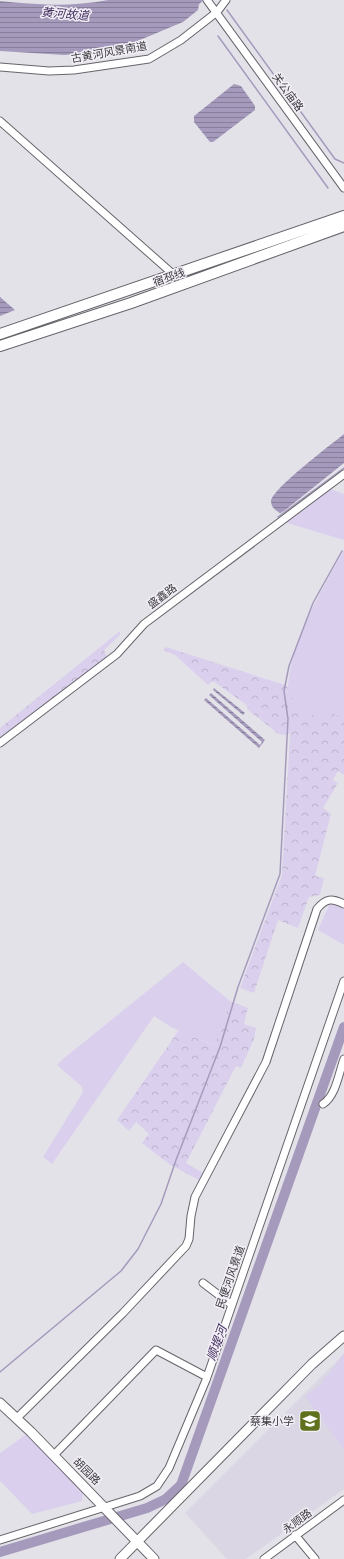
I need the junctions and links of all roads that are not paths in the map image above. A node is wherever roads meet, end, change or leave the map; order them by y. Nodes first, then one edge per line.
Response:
1 (207, 0) edge
2 (226, 0) edge
3 (215, 10) junction
4 (1, 69) edge
5 (0, 121) edge
6 (344, 188) edge
7 (344, 216) edge
8 (344, 226) edge
9 (174, 275) junction
10 (0, 334) edge
11 (0, 346) edge
12 (344, 474) edge
13 (0, 743) edge
14 (344, 904) edge
15 (344, 981) edge
16 (344, 1059) edge
17 (324, 1104) dead end
18 (203, 1283) dead end
19 (232, 1305) junction
20 (344, 1336) edge
21 (207, 1377) junction
22 (0, 1403) edge
23 (17, 1418) junction
24 (54, 1455) junction
25 (344, 1500) edge
26 (107, 1508) junction
27 (295, 1535) junction
28 (0, 1540) edge
29 (137, 1541) junction
30 (120, 1559) edge
31 (154, 1559) edge
32 (264, 1559) edge
33 (315, 1559) edge

1 - 3 street, 关公庙路
2 - 3 street, 古黄河风景南道
3 - 4 street, 古黄河风景南道
3 - 6 street, 关公庙路
5 - 9 street
7 - 9 main road, 宿邳线
8 - 11 main road, 宿邳线
9 - 10 main road, 宿邳线
12 - 13 street, 盛鑫路
14 - 23 street
15 - 19 street, 民便河风景道
16 - 17 street
18 - 19 street
19 - 21 street, 民便河风景道
20 - 29 street
21 - 24 street
21 - 26 street, 民便河风景道
22 - 23 street, 胡园路
23 - 24 street, 胡园路
24 - 26 street, 胡园路
25 - 27 street, 永顺路
26 - 28 street, 民便河风景道
26 - 29 street, 胡园路
27 - 32 street, 永顺路
27 - 33 street
29 - 30 street
29 - 31 street, 胡园路

